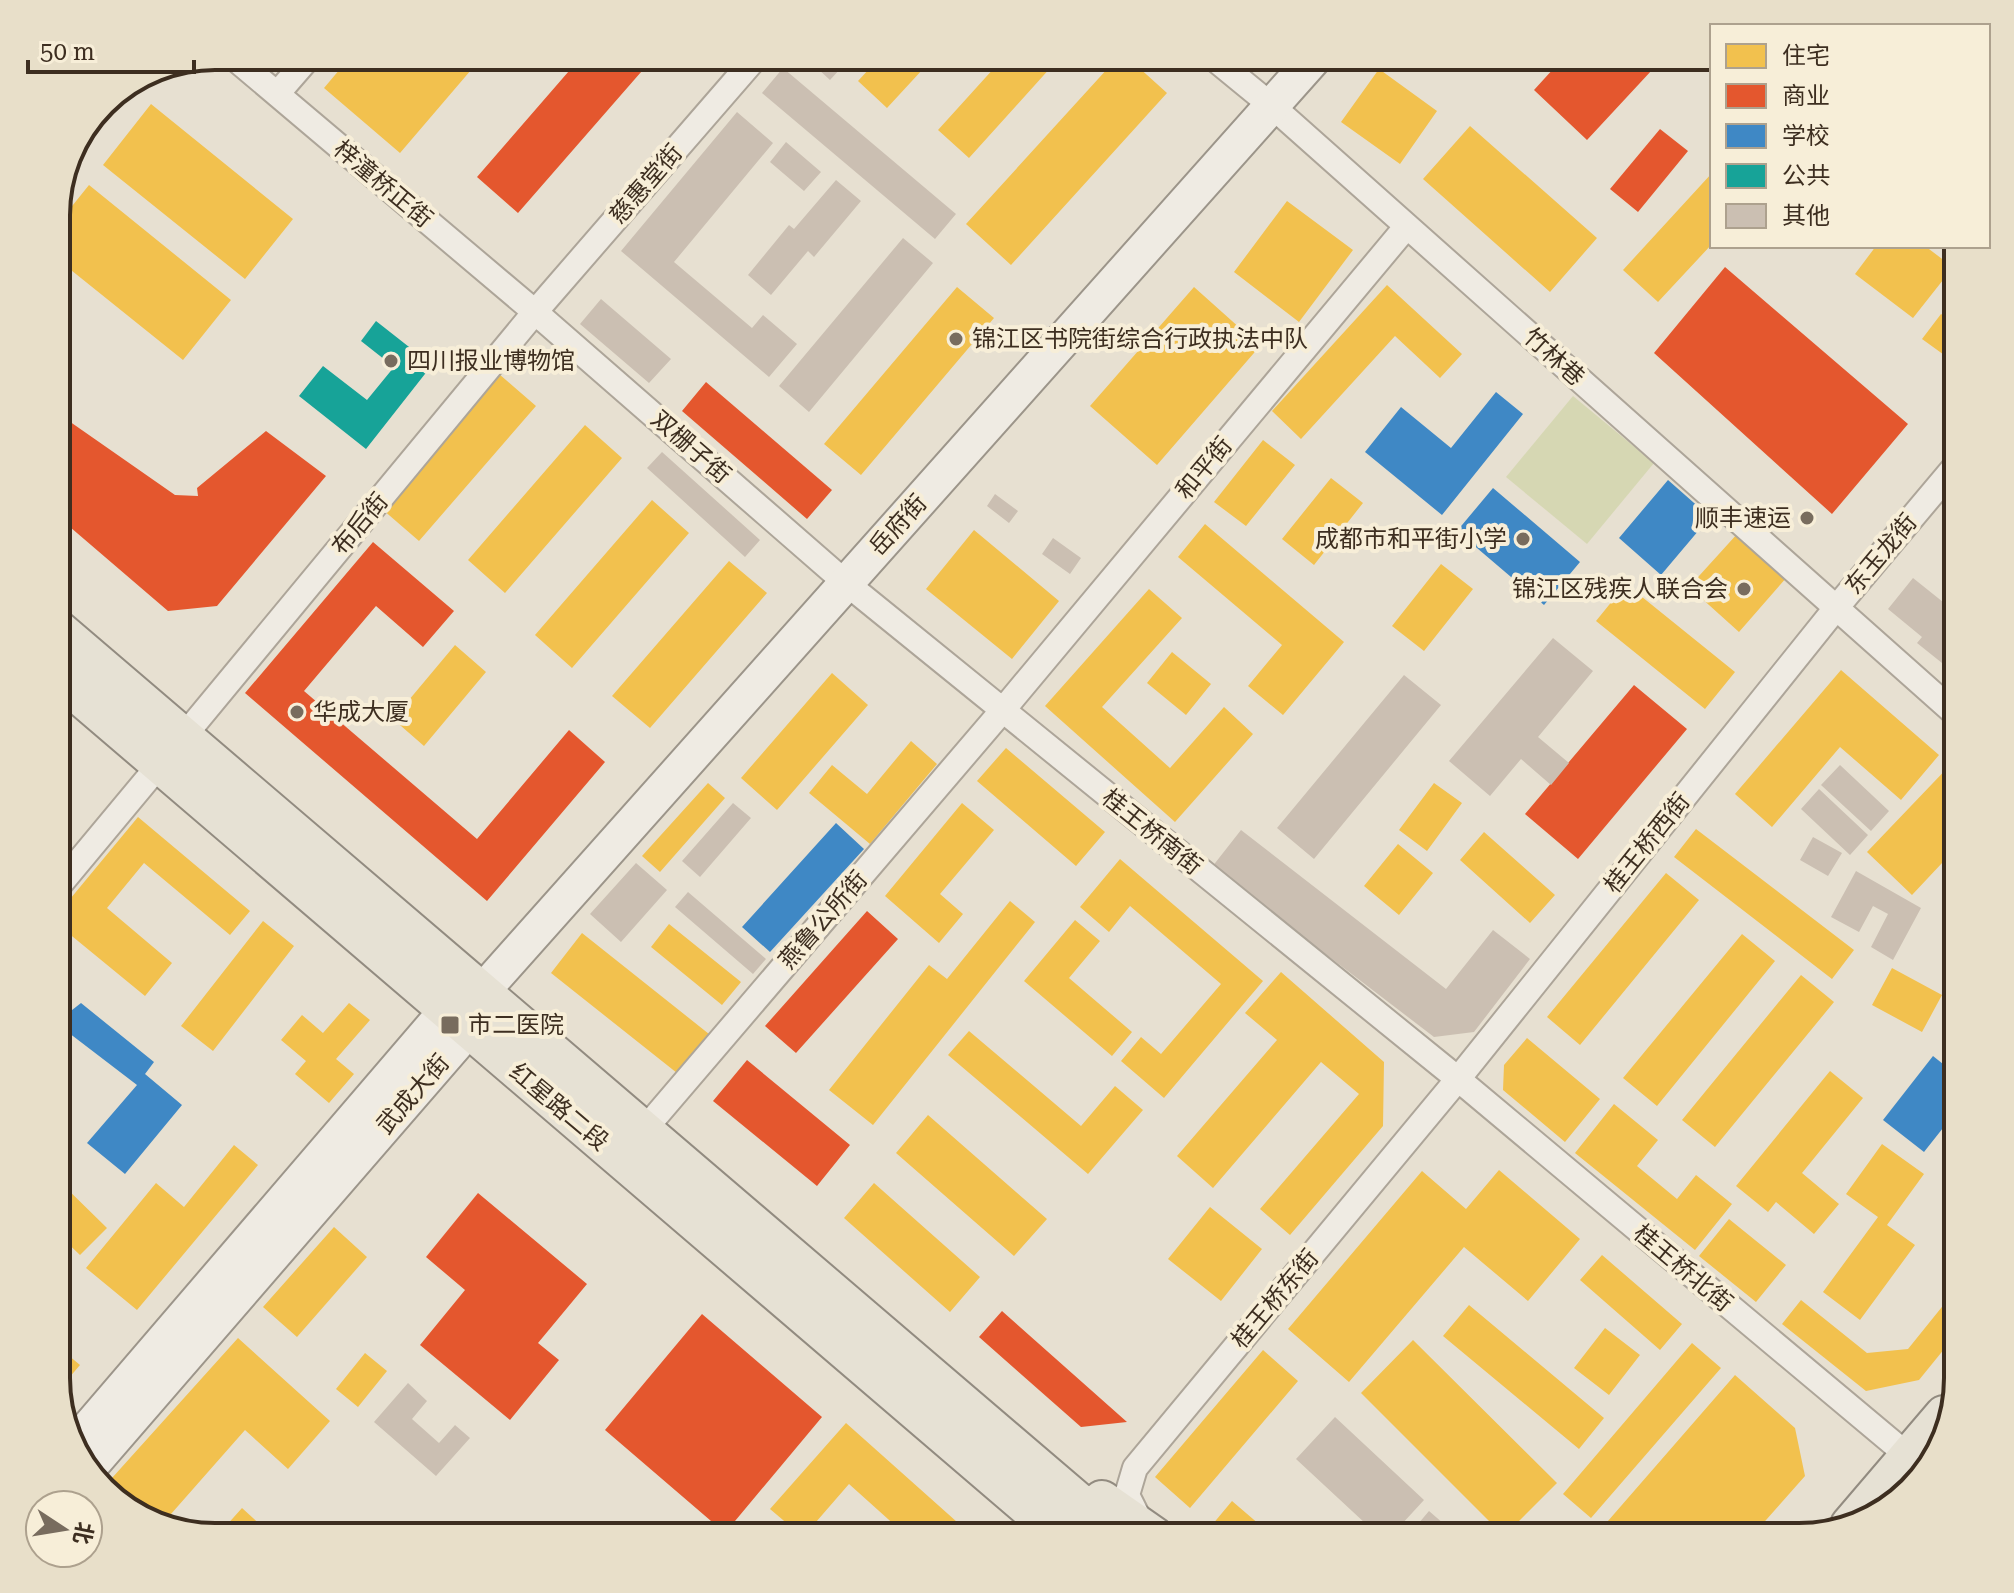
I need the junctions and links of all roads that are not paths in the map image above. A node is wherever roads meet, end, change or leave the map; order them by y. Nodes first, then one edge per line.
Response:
1 (249, 70) edge
2 (298, 70) edge
3 (745, 70) edge
4 (1228, 70) edge
5 (1304, 70) edge
6 (277, 94) junction
7 (1272, 106) junction
8 (1407, 226) junction
9 (535, 312) junction
10 (1944, 480) edge
11 (846, 583) junction
12 (1836, 608) junction
13 (70, 643) edge
14 (70, 684) edge
15 (1944, 704) edge
16 (1002, 711) junction
17 (172, 750) junction
18 (70, 872) edge
19 (480, 994) junction
20 (457, 1020) junction
21 (1458, 1079) junction
22 (644, 1130) junction
23 (990, 1425) junction
24 (82, 1435) edge
25 (1930, 1438) edge
26 (96, 1460) edge
27 (1916, 1463) edge
28 (1876, 1501) edge
29 (1047, 1523) edge
30 (1121, 1523) edge
31 (1121, 1523) edge
32 (1132, 1523) edge

1 - 6 street, 梓潼桥正街
2 - 6 street
3 - 9 street, 慈惠堂街
4 - 7 street, 竹林巷
5 - 7 street, 岳府街
6 - 9 street, 梓潼桥正街
7 - 8 street, 竹林巷
7 - 11 street, 岳府街
8 - 12 street, 竹林巷
8 - 16 street, 和平街
9 - 11 street, 双栅子街
9 - 17 street, 布后街
10 - 12 street, 东玉龙街
11 - 16 street, 桂王桥南街
11 - 19 street, 岳府街
12 - 15 street, 竹林巷
12 - 21 street, 桂王桥西街
13 - 17 main road, 红星路二段
14 - 17 main road, 红星路二段
16 - 21 street, 桂王桥南街
16 - 22 street, 燕鲁公所街
17 - 18 street, 布后街
17 - 19 main road, 红星路二段
17 - 20 main road, 红星路二段
19 - 20 street, 武成大街
19 - 22 main road, 红星路二段
20 - 24 street, 武成大街
20 - 26 street, 武成大街
20 - 29 main road, 红星路二段
21 - 27 street, 桂王桥北街
21 - 32 street, 桂王桥东街
22 - 23 main road, 红星路二段
23 - 30 main road, 红星路二段
23 - 31 main road, 红星路二段
25 - 27 main road
27 - 28 main road

